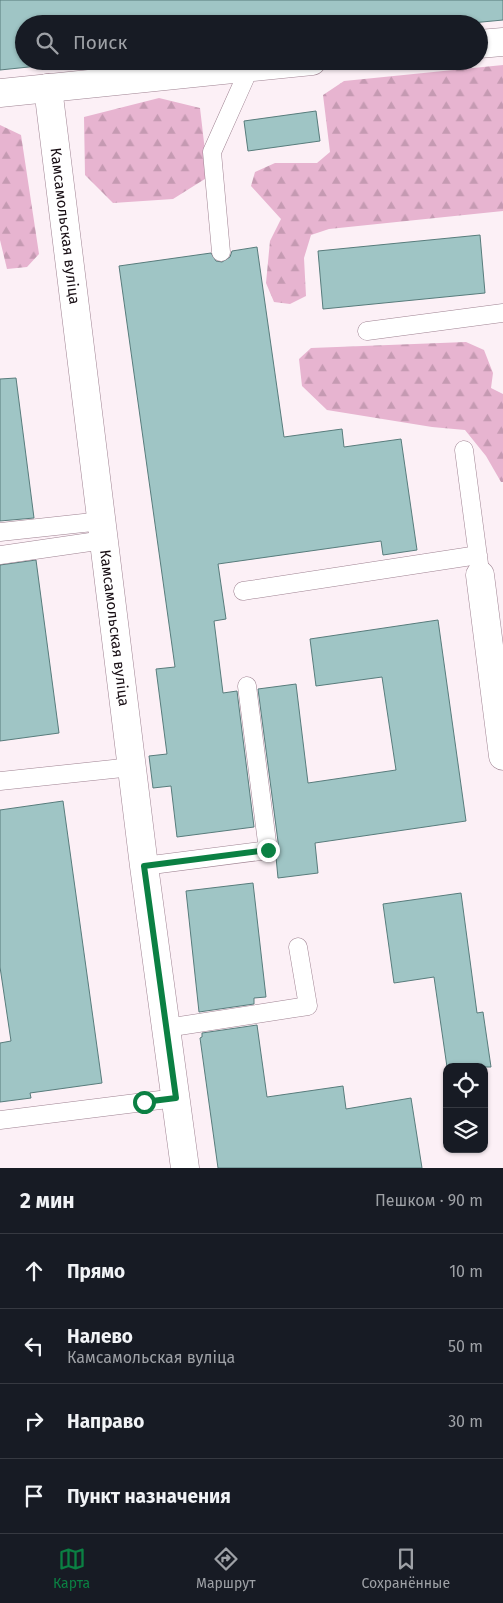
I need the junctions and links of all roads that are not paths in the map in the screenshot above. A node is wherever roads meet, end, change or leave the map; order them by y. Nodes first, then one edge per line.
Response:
1 (503, 42) edge
2 (488, 43) edge
3 (230, 70) edge
4 (249, 70) edge
5 (48, 88) junction
6 (0, 93) edge
7 (221, 252) dead end
8 (503, 314) edge
9 (367, 330) dead end
10 (464, 450) dead end
11 (103, 530) junction
12 (0, 532) edge
13 (0, 555) edge
14 (479, 565) junction
15 (243, 591) dead end
16 (247, 686) dead end
17 (503, 756) edge
18 (132, 766) junction
19 (0, 781) edge
20 (144, 866) junction
21 (298, 946) dead end
22 (166, 1028) junction
23 (176, 1098) junction
24 (0, 1120) edge
25 (185, 1168) edge

1 - 2 street
3 - 5 street
4 - 7 lane
5 - 6 street
5 - 11 street, Камсамольская вуліца
8 - 9 lane
10 - 14 lane
11 - 12 lane
11 - 13 lane
11 - 18 street, Камсамольская вуліца
14 - 15 lane
14 - 17 street
16 - 20 lane
18 - 19 lane
18 - 20 street, Камсамольская вуліца
20 - 22 street, Камсамольская вуліца
21 - 22 lane
22 - 23 street, Камсамольская вуліца
23 - 24 lane
23 - 25 street, Камсамольская вуліца

